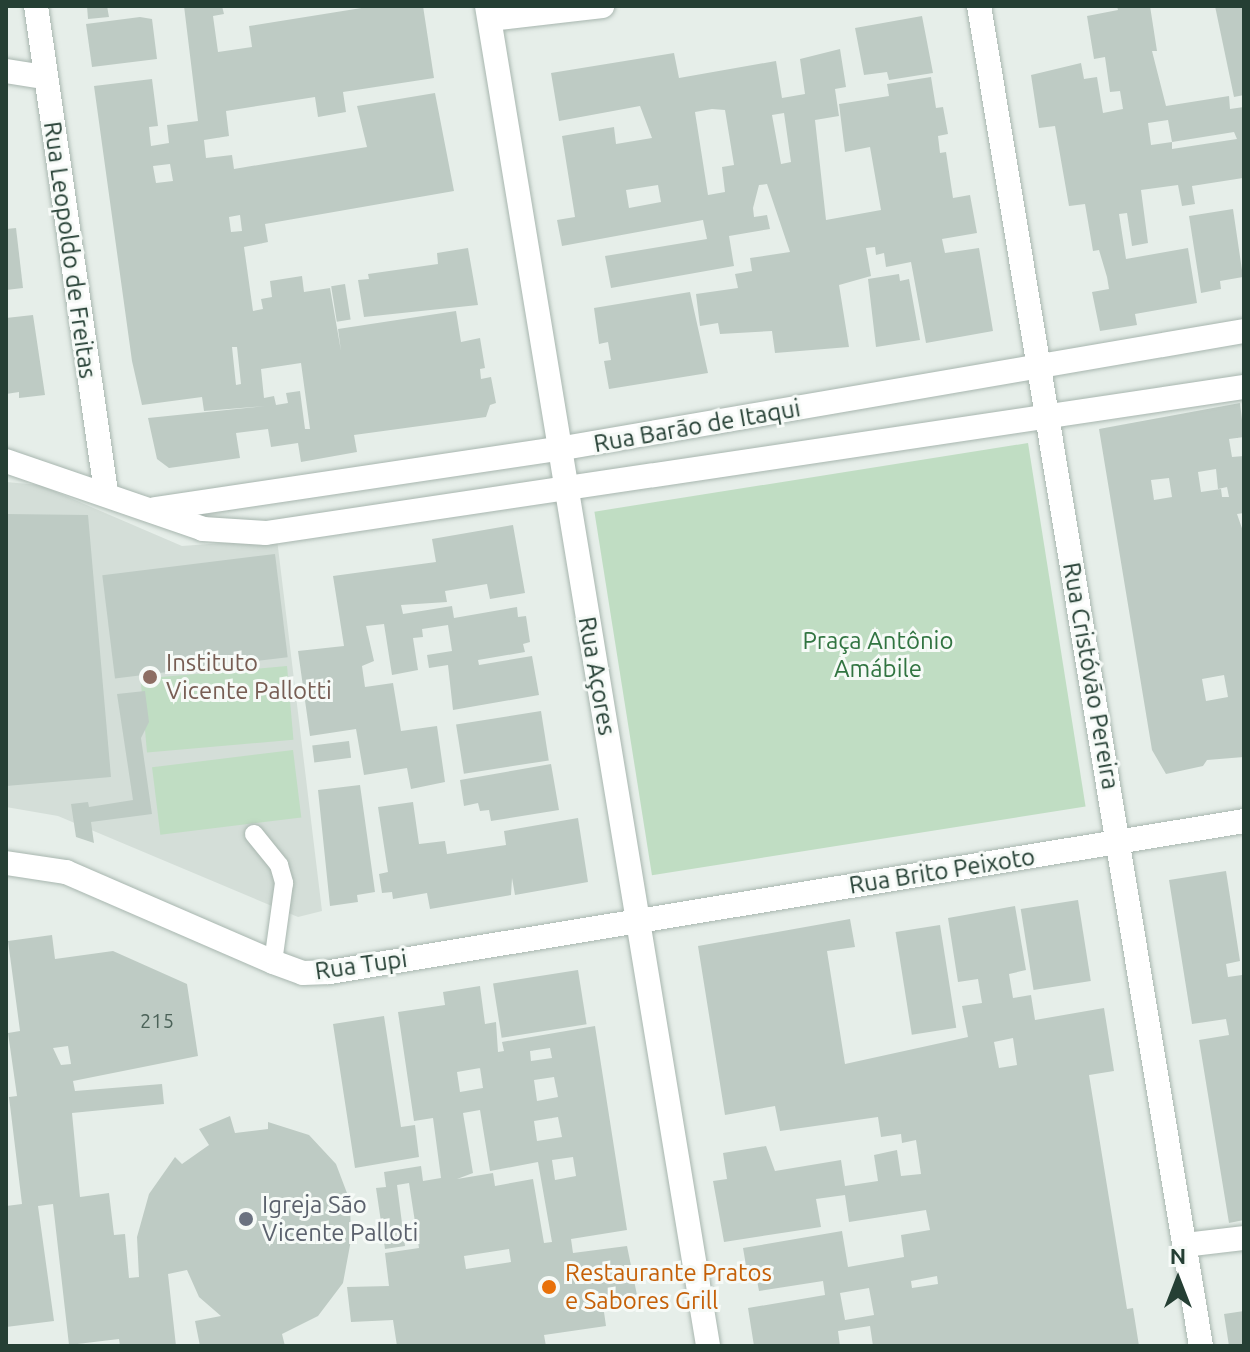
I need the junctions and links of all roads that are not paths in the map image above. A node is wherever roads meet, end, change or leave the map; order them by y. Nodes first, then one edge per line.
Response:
1 (36, 6) edge
2 (602, 6) edge
3 (979, 6) edge
4 (489, 13) edge
5 (6, 71) edge
6 (44, 77) junction
7 (1244, 331) edge
8 (1039, 368) junction
9 (1244, 387) edge
10 (1047, 418) junction
11 (558, 449) junction
12 (6, 461) edge
13 (566, 492) junction
14 (106, 494) junction
15 (149, 509) junction
16 (1244, 821) edge
17 (254, 834) dead end
18 (1119, 842) junction
19 (6, 863) edge
20 (639, 921) junction
21 (273, 962) junction
22 (1244, 1238) edge
23 (1185, 1245) junction
24 (708, 1346) edge
25 (1201, 1346) edge

1 - 6 street, Rua Leopoldo de Freitas
2 - 4 street
3 - 8 street, Rua Cristóvão Pereira
4 - 11 street, Rua Açores
5 - 6 street
6 - 14 street, Rua Leopoldo de Freitas
7 - 8 street, Rua Barão de Itaqui
8 - 10 street, Rua Cristóvão Pereira
8 - 11 street, Rua Barão de Itaqui
9 - 10 street, Rua Barão de Itaqui
10 - 13 street, Rua Barão de Itaqui
10 - 18 street, Rua Cristóvão Pereira
11 - 13 street, Rua Açores
11 - 15 street, Rua Barão de Itaqui
12 - 14 street, Rua Barão de Itaqui
13 - 15 street, Rua Barão de Itaqui
13 - 20 street, Rua Açores
14 - 15 street, Rua Barão de Itaqui
16 - 18 street, Rua Brito Peixoto
17 - 21 lane
18 - 20 street, Rua Brito Peixoto
18 - 23 street, Rua Cristóvão Pereira
19 - 21 street, Rua Tupi
20 - 21 street, Rua Tupi
20 - 24 street, Rua Açores
22 - 23 street
23 - 25 street, Rua Cristóvão Pereira

